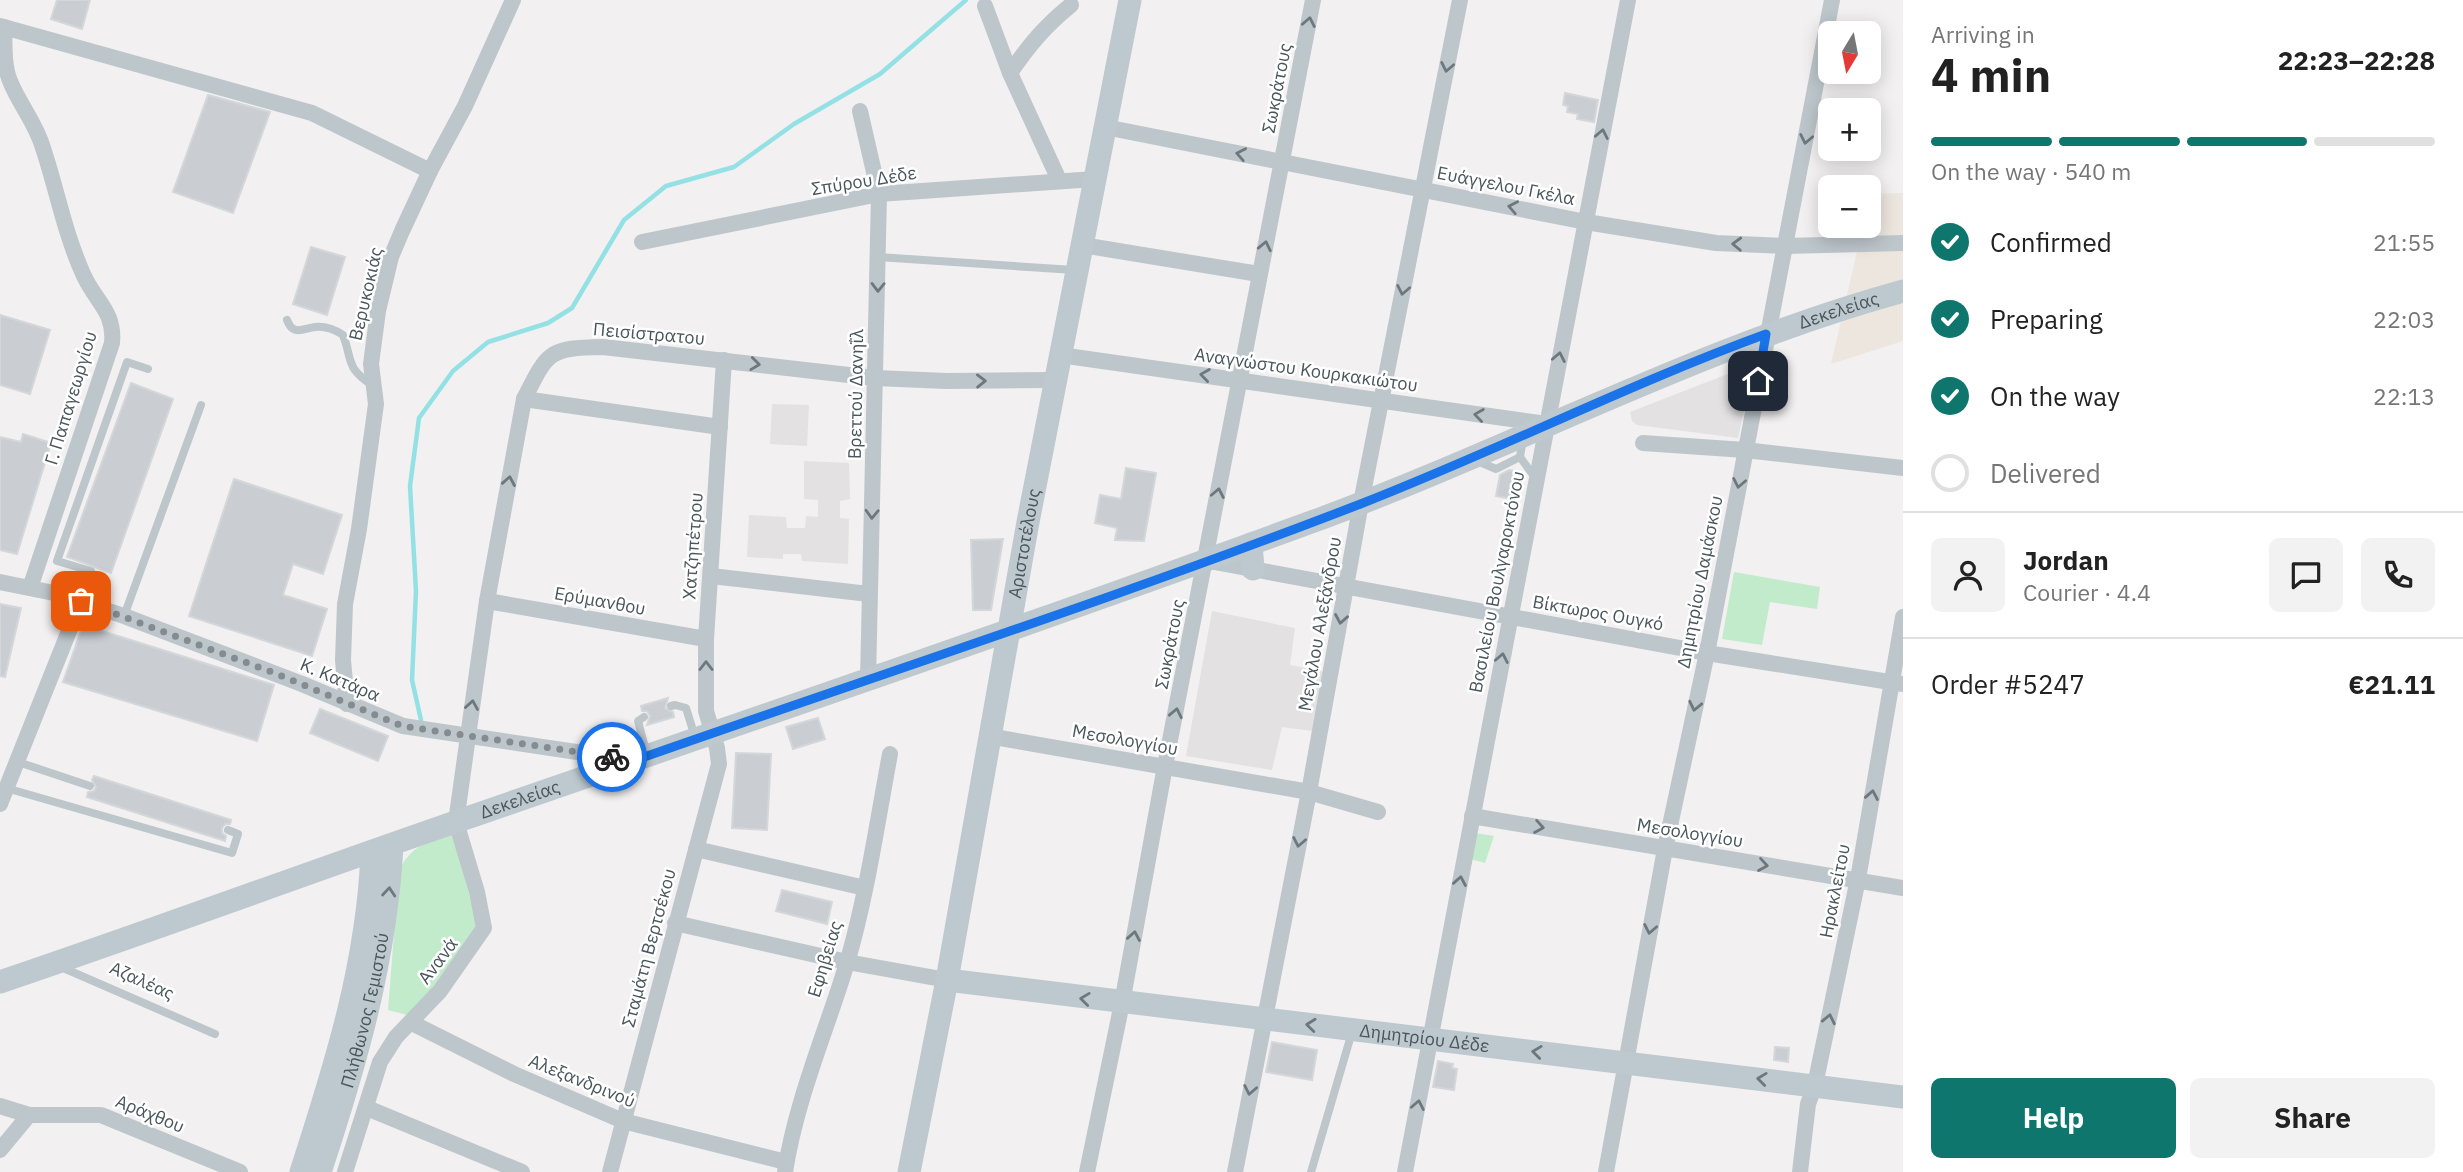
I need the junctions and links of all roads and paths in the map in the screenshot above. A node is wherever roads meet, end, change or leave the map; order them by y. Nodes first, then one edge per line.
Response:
1 (513, 0) edge
2 (1130, 0) edge
3 (1313, 0) edge
4 (1460, 0) edge
5 (1628, 0) edge
6 (1832, 0) edge
7 (1072, 5) dead end
8 (985, 6) dead end
9 (2, 27) edge
10 (3, 67) edge
11 (1010, 73) junction
12 (860, 111) dead end
13 (1105, 127) junction
14 (1283, 162) junction
15 (430, 171) junction
16 (1095, 178) junction
17 (1059, 180) junction
18 (1423, 190) junction
19 (879, 194) junction
20 (1586, 222) junction
21 (642, 242) dead end
22 (1903, 243) edge
23 (1082, 245) junction
24 (1785, 246) junction
25 (878, 257) junction
26 (1077, 271) junction
27 (1259, 274) junction
28 (1903, 291) edge
29 (287, 320) dead end
30 (1766, 334) junction
31 (1060, 355) junction
32 (724, 360) junction
33 (148, 369) dead end
34 (876, 379) junction
35 (1055, 380) junction
36 (1239, 380) junction
37 (374, 387) junction
38 (523, 399) junction
39 (1381, 401) junction
40 (201, 405) dead end
41 (1546, 424) junction
42 (720, 426) junction
43 (1643, 443) dead end
44 (1522, 446) junction
45 (1745, 450) junction
46 (1903, 468) edge
47 (1536, 479) junction
48 (1361, 503) junction
49 (1251, 544) junction
50 (1205, 560) junction
51 (1253, 569) junction
52 (711, 576) junction
53 (0, 582) edge
54 (1347, 586) junction
55 (30, 588) junction
56 (869, 594) junction
57 (81, 601) junction
58 (488, 601) junction
59 (124, 616) junction
60 (1510, 617) junction
61 (1903, 617) edge
62 (1008, 632) junction
63 (706, 639) junction
64 (1707, 653) junction
65 (868, 680) junction
66 (1897, 683) edge
67 (347, 704) junction
68 (671, 706) dead end
69 (644, 717) dead end
70 (467, 734) junction
71 (988, 736) junction
72 (704, 737) junction
73 (890, 754) dead end
74 (641, 758) junction
75 (18, 762) junction
76 (1165, 766) junction
77 (90, 786) dead end
78 (6, 788) junction
79 (1309, 792) junction
80 (0, 804) edge
81 (1378, 812) dead end
82 (1472, 816) junction
83 (456, 822) junction
84 (228, 830) dead end
85 (382, 848) junction
86 (696, 849) junction
87 (1665, 849) junction
88 (1858, 879) junction
89 (865, 888) junction
90 (1903, 888) edge
91 (675, 923) junction
92 (847, 962) junction
93 (54, 964) junction
94 (947, 980) junction
95 (0, 982) edge
96 (1122, 1003) junction
97 (1264, 1019) junction
98 (412, 1023) junction
99 (1353, 1029) junction
100 (215, 1034) dead end
101 (1430, 1039) junction
102 (1625, 1062) junction
103 (1815, 1085) junction
104 (1903, 1097) edge
105 (0, 1106) edge
106 (367, 1108) junction
107 (29, 1115) junction
108 (622, 1121) junction
109 (0, 1150) edge
110 (786, 1167) edge
111 (240, 1172) edge
112 (301, 1172) edge
113 (320, 1172) edge
114 (345, 1172) edge
115 (522, 1172) edge
116 (610, 1172) edge
117 (909, 1172) edge
118 (1087, 1172) edge
119 (1235, 1172) edge
120 (1311, 1172) edge
121 (1405, 1172) edge
122 (1606, 1172) edge
123 (1800, 1172) edge

1 - 15 street, Βερυκοκιάς
2 - 13 street, Αριστοτέλους
14 -> 3 street, Σωκράτους
4 -> 18 street, Μεγάλου Αλεξάνδρου
20 -> 5 street, Βασιλείου Βουλγαροκτόνου
6 -> 24 street, Δημητρίου Δαμάσκου
7 - 11 street
8 - 11 street
9 - 10 street, Γ. Παπαγεωργίου
9 - 15 street
10 - 55 street, Γ. Παπαγεωργίου
11 - 17 street
12 - 19 street, Βρεττού Δανηΐλ
14 -> 13 street, Ευάγγελου Γκέλα
13 - 16 street, Αριστοτέλους
14 - 18 street, Ευάγγελου Γκέλα
27 -> 14 street, Σωκράτους
15 - 37 street, Βερυκοκιάς
16 - 17 street, Σπύρου Δέδε
16 - 23 street, Αριστοτέλους
17 - 19 street, Σπύρου Δέδε
20 -> 18 street, Ευάγγελου Γκέλα
18 -> 39 street, Μεγάλου Αλεξάνδρου
19 - 21 street, Σπύρου Δέδε
19 - 25 street, Βρεττού Δανηΐλ
24 -> 20 street, Ευάγγελου Γκέλα
41 -> 20 street, Βασιλείου Βουλγαροκτόνου
22 - 24 street, Ευάγγελου Γκέλα
23 - 26 street, Αριστοτέλους
23 - 27 street
24 - 30 street, Δημητρίου Δαμάσκου
25 - 26 lane
25 -> 34 street, Βρεττού Δανηΐλ
26 - 31 street, Αριστοτέλους
27 - 36 street, Σωκράτους
28 - 30 street, Δεκελείας
29 - 37 lane
30 - 41 street, Δεκελείας
30 - 45 street, Δημητρίου Δαμάσκου
31 - 35 street, Αριστοτέλους
36 -> 31 street, Αναγνώστου Κουρκακιώτου
32 -> 34 street, Πεισίστρατου
32 - 38 street, Πεισίστρατου
32 - 42 street, Χατζηπέτρου
33 - 57 lane
34 -> 35 street, Πεισίστρατου
34 -> 56 street, Βρεττού Δανηΐλ
35 - 62 street, Αριστοτέλους
36 - 39 street, Αναγνώστου Κουρκακιώτου
50 -> 36 street, Σωκράτους
37 - 67 street, Βερυκοκιάς
38 - 42 street
58 -> 38 street, Πεισίστρατου
41 -> 39 street, Αναγνώστου Κουρκακιώτου
39 - 48 street, Μεγάλου Αλεξάνδρου
40 - 59 lane
41 - 44 street, Δεκελείας
41 - 47 street, Βασιλείου Βουλγαροκτόνου
42 - 52 street, Χατζηπέτρου
43 - 45 street
44 - 47 lane
44 - 48 street, Δεκελείας
45 - 46 street
45 -> 64 street, Δημητρίου Δαμάσκου
47 - 60 street, Βασιλείου Βουλγαροκτόνου
48 - 49 street, Δεκελείας
48 - 54 street, Μεγάλου Αλεξάνδρου
49 - 50 street, Δεκελείας
49 - 51 street
50 - 51 street, Βίκτωρος Ουγκό
50 - 62 street, Δεκελείας
76 -> 50 street, Σωκράτους
51 - 54 street, Βίκτωρος Ουγκό
52 - 56 street
52 - 63 street, Χατζηπέτρου
53 - 55 street, Κ. Κατάρα
54 - 60 street, Βίκτωρος Ουγκό
54 -> 79 street, Μεγάλου Αλεξάνδρου
55 - 57 street, Κ. Κατάρα
56 - 65 street, Βρεττού Δανηΐλ
57 - 59 street, Κ. Κατάρα
57 - 75 street
58 - 63 street, Ερύμανθου
70 -> 58 street, Πεισίστρατου
59 - 67 street, Κ. Κατάρα
60 - 64 street, Βίκτωρος Ουγκό
82 -> 60 street, Βασιλείου Βουλγαροκτόνου
61 - 66 street, Ηρακλείτου
62 - 65 street, Δεκελείας
62 - 71 street, Αριστοτέλους
72 -> 63 street, Χατζηπέτρου
64 - 66 street, Βίκτωρος Ουγκό
64 -> 87 street, Δημητρίου Δαμάσκου
65 - 72 street, Δεκελείας
88 -> 66 street, Ηρακλείτου
67 - 70 street, Κ. Κατάρα
68 - 72 lane
69 - 74 lane
70 - 74 street, Κ. Κατάρα
70 - 83 street, Πεισίστρατου
71 - 76 street, Μεσολογγίου
71 - 94 street, Αριστοτέλους
72 - 74 street, Δεκελείας
72 - 86 street, Σταμάτη Βερτσέκου
73 - 89 street, Εφηβείας
74 - 83 street, Δεκελείας
75 - 77 lane
75 - 78 street
76 - 79 street, Μεσολογγίου
96 -> 76 street, Σωκράτους
78 - 80 street
78 - 84 lane
79 - 81 street, Μεσολογγίου
79 -> 97 street, Μεγάλου Αλεξάνδρου
82 -> 87 street, Μεσολογγίου
101 -> 82 street, Βασιλείου Βουλγαροκτόνου
83 - 85 street, Δεκελείας
83 - 98 street, Ανανά
85 - 93 street, Δεκελείας
85 - 112 street, Πλήθωνος Γεμιστού
113 -> 85 street, Πλήθωνος Γεμιστού
86 - 89 street
86 - 91 street, Σταμάτη Βερτσέκου
87 -> 88 street, Μεσολογγίου
87 -> 102 street, Δημητρίου Δαμάσκου
88 - 90 street, Μεσολογγίου
103 -> 88 street, Ηρακλείτου
89 - 92 street, Εφηβείας
91 - 92 street
91 - 108 street, Σταμάτη Βερτσέκου
92 - 94 street
92 - 110 street, Εφηβείας
93 - 95 street, Δεκελείας
93 - 100 lane, Αζαλέας
96 -> 94 street, Δημητρίου Δέδε
94 - 117 street, Αριστοτέλους
96 - 97 street, Δημητρίου Δέδε
96 - 118 street, Σωκράτους
99 -> 97 street, Δημητρίου Δέδε
97 -> 119 street, Μεγάλου Αλεξάνδρου
98 - 106 street, Ανανά
98 - 108 street, Αλεξανδρινού
99 - 101 street, Δημητρίου Δέδε
99 - 120 lane
102 -> 101 street, Δημητρίου Δέδε
121 -> 101 street, Βασιλείου Βουλγαροκτόνου
103 -> 102 street, Δημητρίου Δέδε
102 - 122 street, Δημητρίου Δαμάσκου
103 - 104 street, Δημητρίου Δέδε
103 - 123 street, Ηρακλείτου
105 - 107 street, Αράχθου
106 - 114 street, Πλήθωνος Γεμιστού
106 - 115 street
107 - 109 street
107 - 111 street, Αράχθου
108 - 110 street, Αλεξανδρινού
108 - 116 street, Σταμάτη Βερτσέκου

